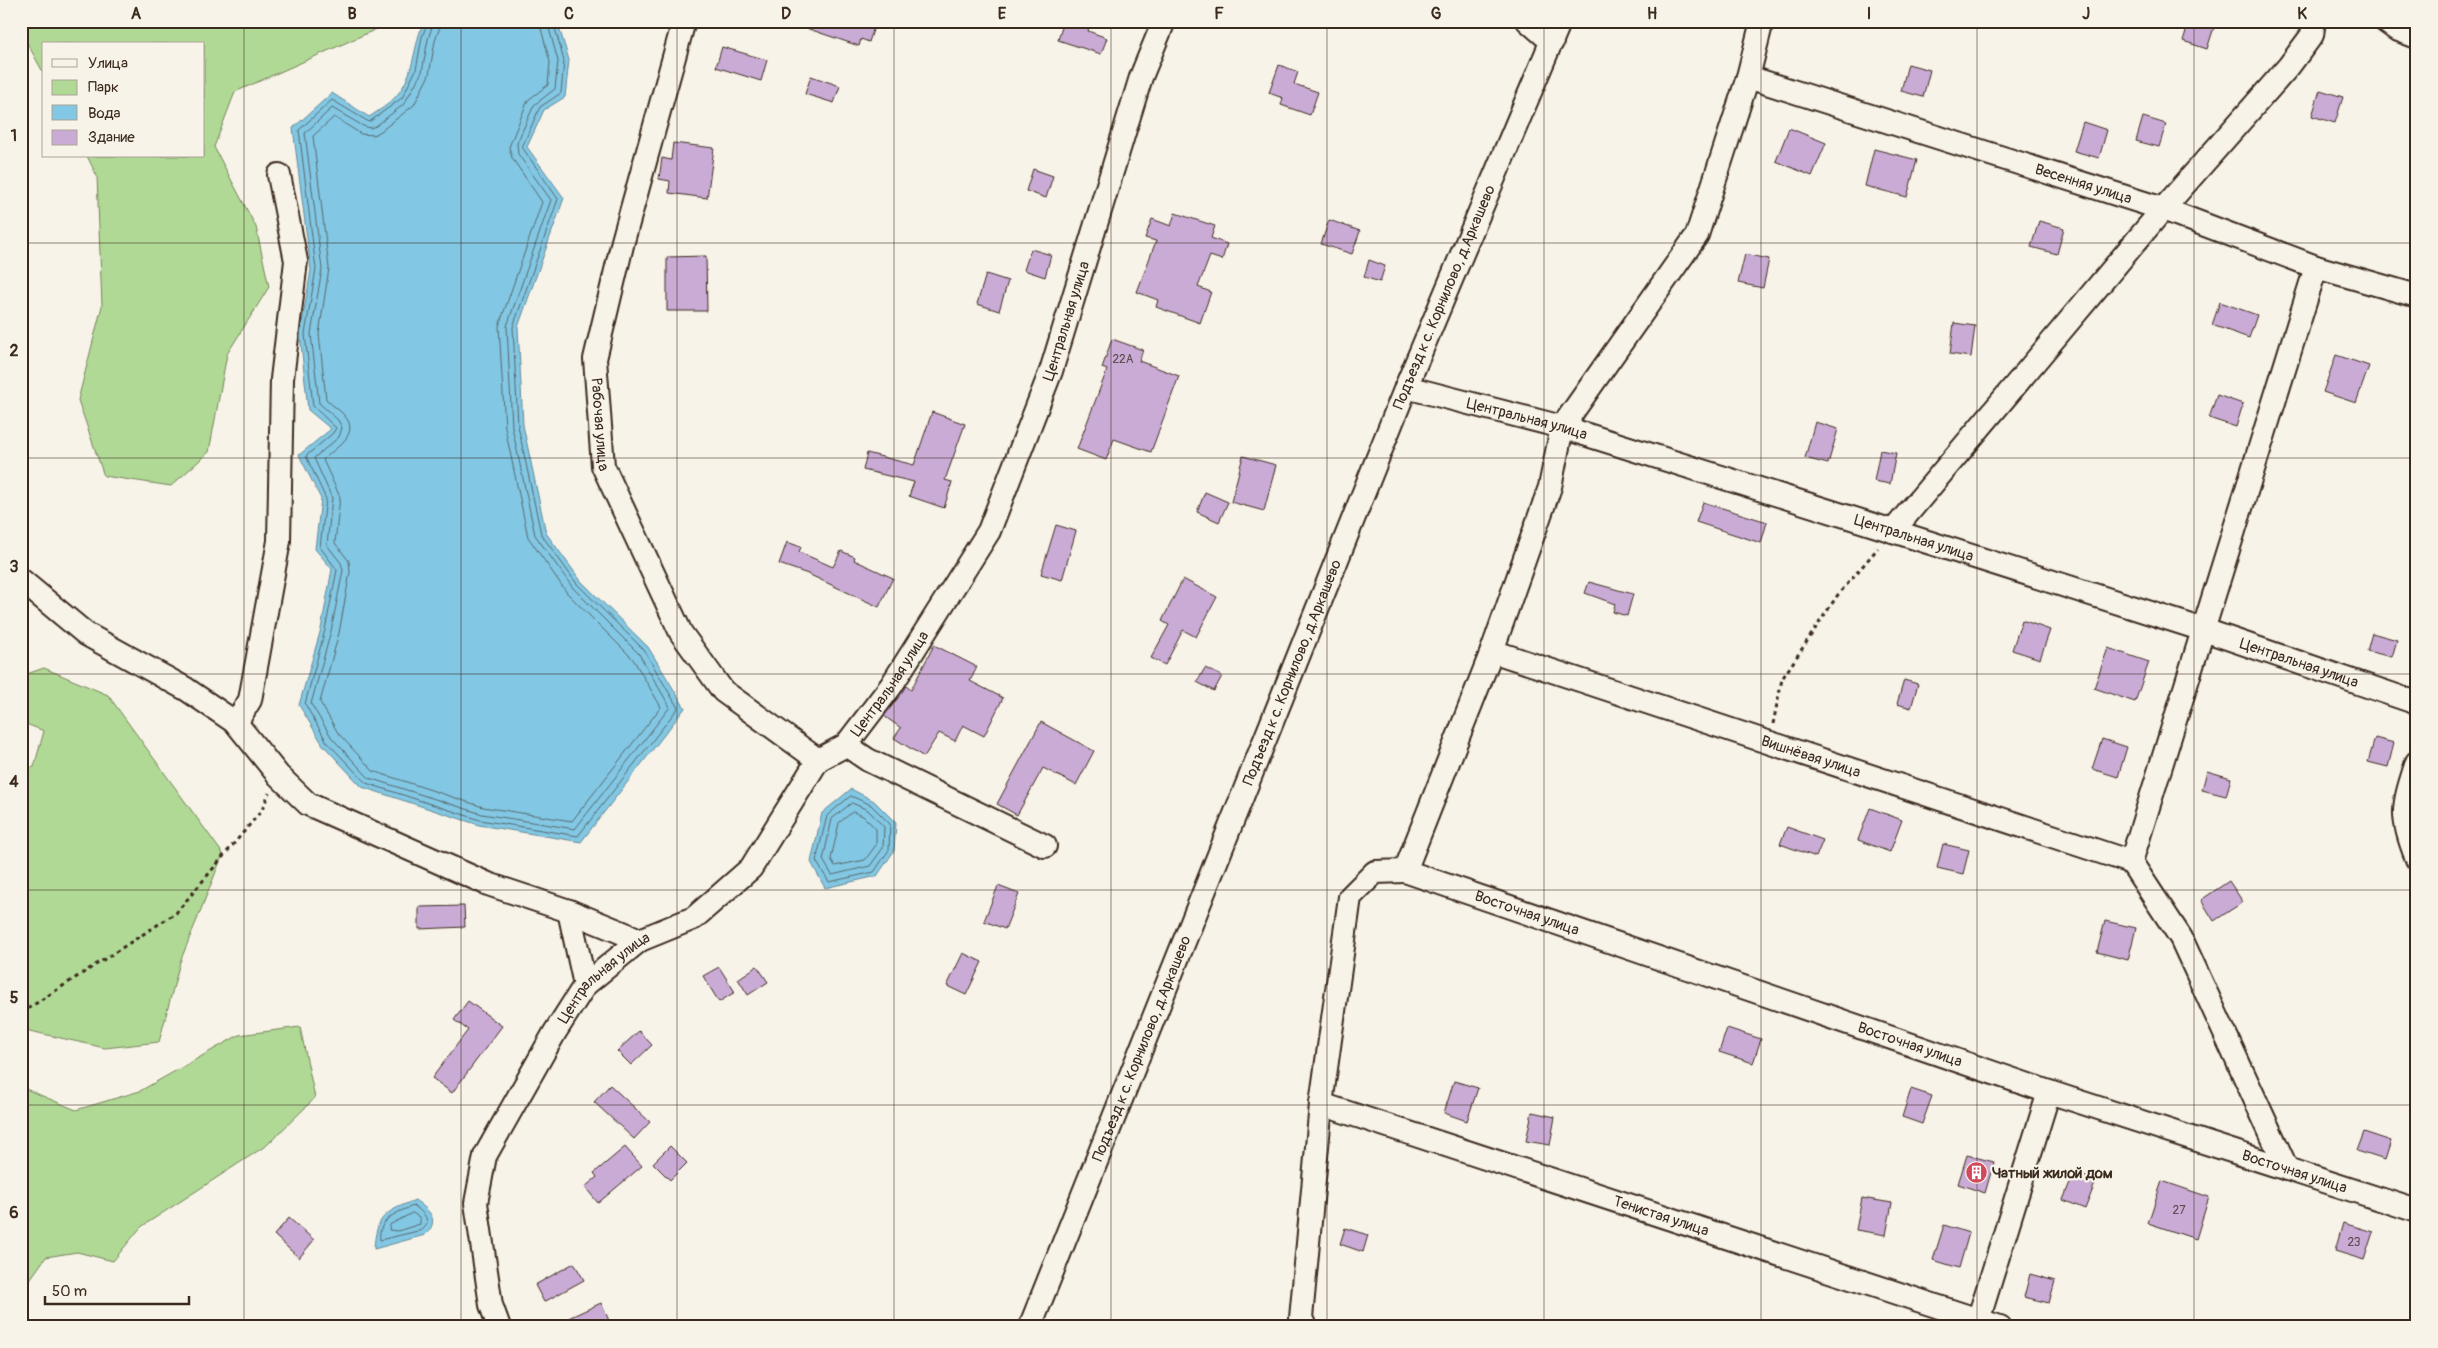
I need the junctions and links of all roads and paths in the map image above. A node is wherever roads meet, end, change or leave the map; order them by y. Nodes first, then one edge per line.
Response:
1 (684, 21) edge
2 (1164, 21) edge
3 (1528, 21) edge
4 (1560, 21) edge
5 (1762, 21) edge
6 (2314, 21) edge
7 (2385, 21) edge
8 (2417, 37) edge
9 (1552, 42) junction
10 (1748, 77) junction
11 (279, 175) dead end
12 (2163, 209) junction
13 (2316, 267) junction
14 (2417, 296) edge
15 (1406, 387) junction
16 (1562, 427) junction
17 (1893, 530) junction
18 (21, 580) edge
19 (2204, 630) junction
20 (1492, 651) junction
21 (2417, 703) edge
22 (236, 723) junction
23 (1770, 743) junction
24 (846, 745) junction
25 (818, 760) junction
26 (2417, 762) edge
27 (278, 775) junction
28 (1045, 846) dead end
29 (2417, 858) edge
30 (2131, 862) junction
31 (1405, 871) junction
32 (569, 911) junction
33 (640, 940) junction
34 (585, 986) junction
35 (21, 1014) edge
36 (2049, 1092) junction
37 (1321, 1104) junction
38 (2287, 1169) junction
39 (2417, 1211) edge
40 (1978, 1323) edge
41 (500, 1327) edge
42 (1030, 1327) edge
43 (1306, 1327) edge
44 (2000, 1327) edge

1 - 25 street, Рабочая улица
2 - 24 street, Центральная улица
3 - 9 street
4 - 9 street, Подъезд к с. Корнилово, д.Аркашево
5 - 10 street
6 - 12 street
7 - 8 street
9 - 15 street, Подъезд к с. Корнилово, д.Аркашево
10 - 12 street, Весенняя улица
10 - 16 street
11 - 22 street
12 - 13 street, Весенняя улица
12 - 17 street
13 - 14 street, Весенняя улица
13 - 19 street
15 - 16 street, Центральная улица
15 - 42 street, Подъезд к с. Корнилово, д.Аркашево
16 - 17 street, Центральная улица
16 - 20 street
17 - 19 street, Центральная улица
17 - 23 path
18 - 22 street
19 - 21 street, Центральная улица
19 - 30 street
20 - 23 street, Вишнёвая улица
20 - 31 street
22 - 27 street
23 - 30 street, Вишнёвая улица
24 - 25 street, Центральная улица
24 - 28 street
25 - 33 street, Центральная улица
26 - 29 street
27 - 32 street
27 - 35 path
30 - 38 street
31 - 36 street, Восточная улица
31 - 37 street
32 - 33 street
32 - 34 street
33 - 34 street, Центральная улица
34 - 41 street, Центральная улица
36 - 38 street, Восточная улица
36 - 40 street
37 - 40 street, Тенистая улица
37 - 43 street
38 - 39 street, Восточная улица
40 - 44 street, Тенистая улица

